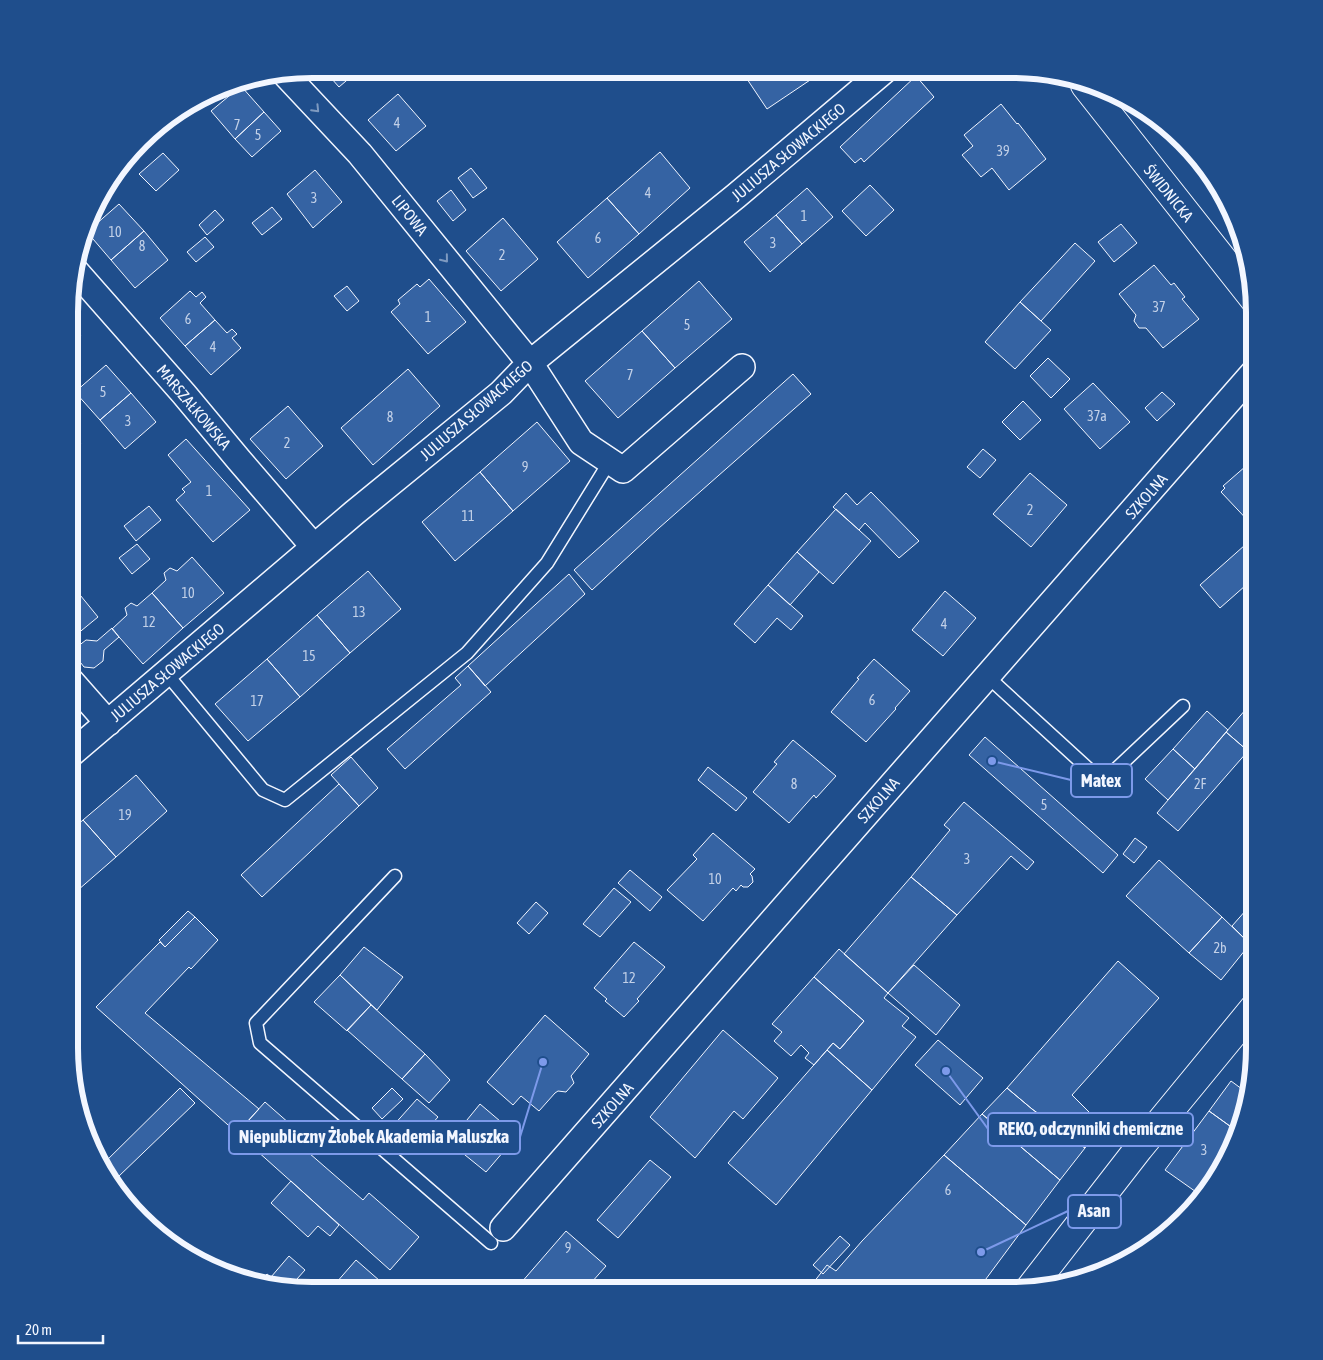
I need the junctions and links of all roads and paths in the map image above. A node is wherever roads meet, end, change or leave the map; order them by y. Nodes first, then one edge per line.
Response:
1 (289, 78) edge
2 (876, 78) edge
3 (1090, 91) edge
4 (80, 276) edge
5 (1244, 287) edge
6 (530, 363) junction
7 (742, 367) dead end
8 (1246, 381) edge
9 (610, 461) junction
10 (314, 547) junction
11 (166, 673) junction
12 (987, 676) junction
13 (78, 689) edge
14 (1183, 706) dead end
15 (108, 723) junction
16 (78, 748) edge
17 (395, 876) dead end
18 (1246, 1018) edge
19 (497, 1235) joint
20 (1035, 1281) edge

1 -> 6 street, LIPOWA
2 - 6 street, JULIUSZA SŁOWACKIEGO
3 - 5 street, ŚWIDNICKA
4 - 10 street, MARSZAŁKOWSKA
6 - 9 street, LIPOWA
6 - 10 street, JULIUSZA SŁOWACKIEGO
7 - 9 street
8 - 12 street, SZKOLNA
9 - 11 lane
10 - 11 street, JULIUSZA SŁOWACKIEGO
11 - 15 street, JULIUSZA SŁOWACKIEGO
12 - 14 lane
12 - 19 street, SZKOLNA
13 - 15 street
15 - 16 street, JULIUSZA SŁOWACKIEGO
17 - 19 lane
18 - 20 street

